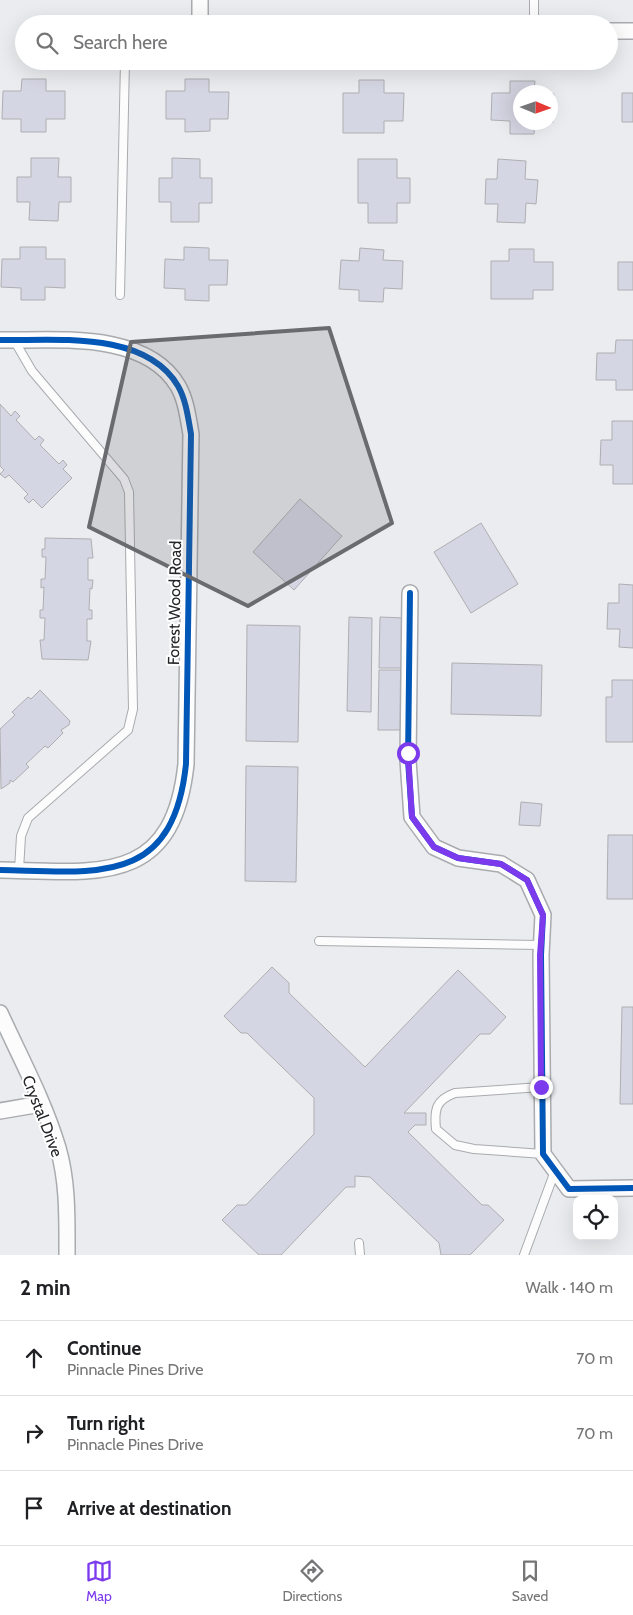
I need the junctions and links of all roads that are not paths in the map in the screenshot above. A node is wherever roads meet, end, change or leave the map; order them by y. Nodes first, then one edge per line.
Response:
1 (200, 0) edge
2 (534, 0) edge
3 (200, 15) edge
4 (534, 15) edge
5 (618, 31) edge
6 (633, 31) edge
7 (125, 70) edge
8 (120, 295) dead end
9 (7, 340) edge
10 (410, 593) dead end
11 (0, 870) edge
12 (19, 870) junction
13 (319, 941) dead end
14 (541, 945) junction
15 (0, 1013) edge
16 (541, 1087) junction
17 (41, 1104) junction
18 (0, 1111) edge
19 (543, 1154) junction
20 (555, 1171) junction
21 (633, 1188) edge
22 (359, 1243) dead end
23 (67, 1255) edge
24 (360, 1255) edge
25 (524, 1255) edge

1 - 3 street
2 - 4 lane
5 - 6 street
7 - 8 lane
9 - 12 lane
9 - 12 street, Forest Wood Road
10 - 14 street
11 - 12 street, Forest Wood Road
13 - 14 lane
14 - 16 street
15 - 17 street, Crystal Drive
16 - 19 street
16 - 19 lane
17 - 18 street
17 - 23 street, Crystal Drive
19 - 20 street
20 - 21 street
20 - 25 lane
22 - 24 lane

